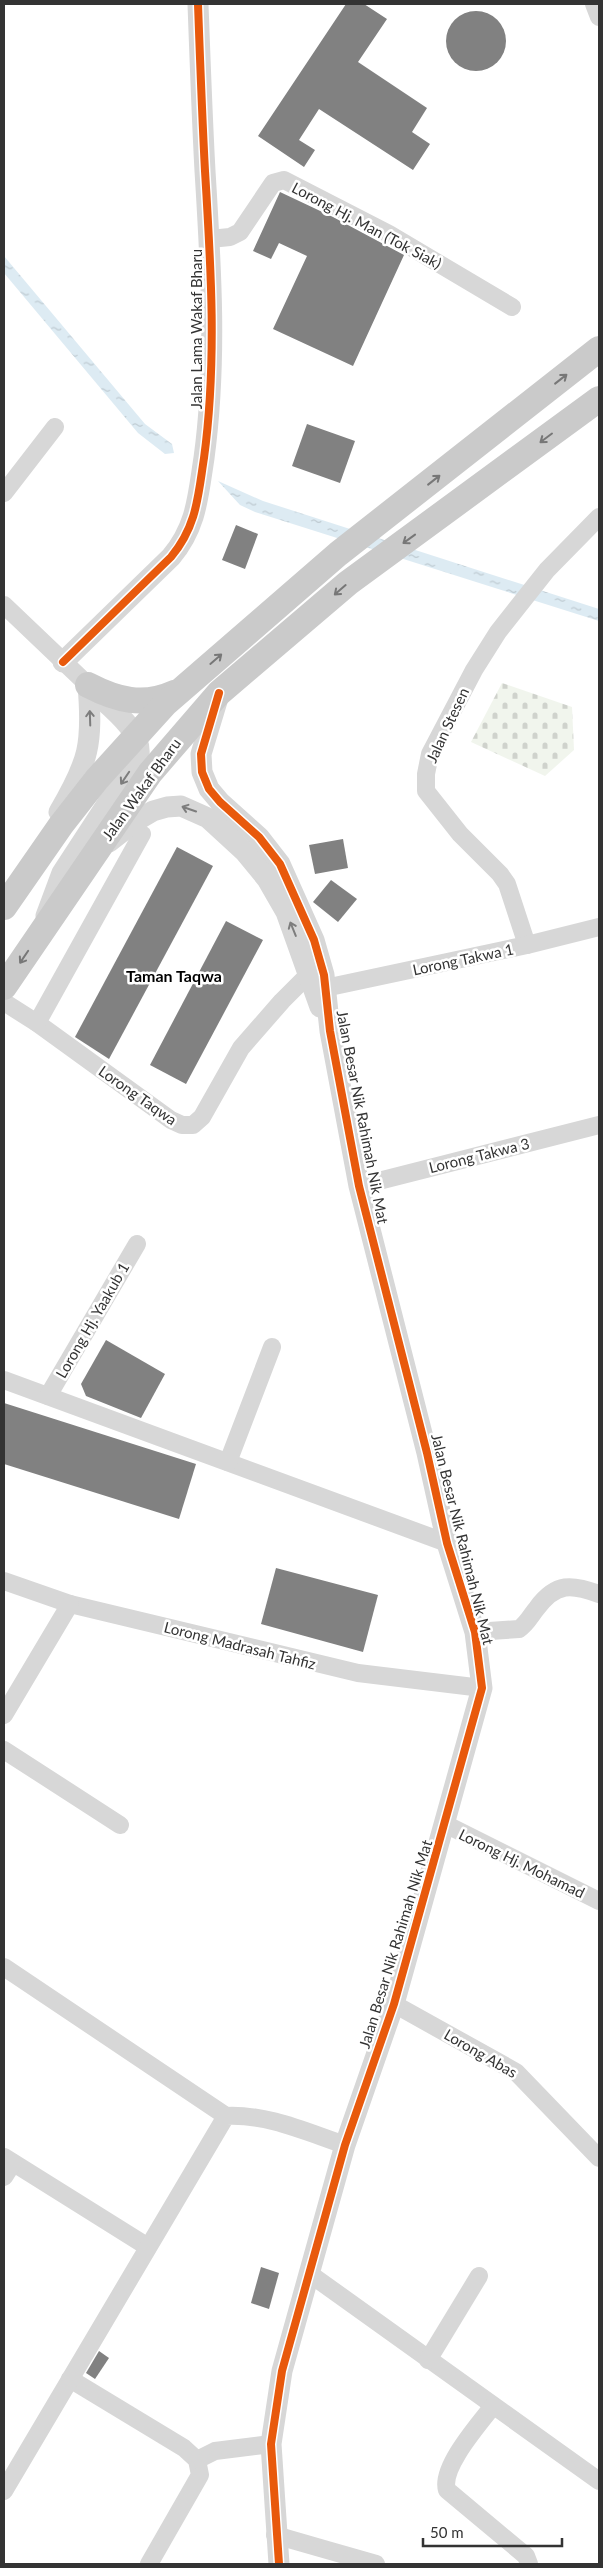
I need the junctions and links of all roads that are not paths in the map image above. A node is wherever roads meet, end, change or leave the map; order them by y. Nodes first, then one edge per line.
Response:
1 (198, 4) edge
2 (594, 4) edge
3 (599, 17) edge
4 (210, 239) junction
5 (512, 307) dead end
6 (599, 349) edge
7 (599, 399) edge
8 (55, 427) dead end
9 (4, 492) edge
10 (599, 517) edge
11 (4, 606) edge
12 (63, 662) junction
13 (88, 685) junction
14 (180, 691) junction
15 (219, 693) junction
16 (135, 734) junction
17 (142, 834) dead end
18 (94, 854) junction
19 (26, 874) junction
20 (4, 907) edge
21 (599, 927) edge
22 (41, 931) junction
23 (528, 945) junction
24 (307, 976) junction
25 (4, 987) edge
26 (326, 988) junction
27 (4, 1002) edge
28 (37, 1023) junction
29 (330, 1031) junction
30 (599, 1125) edge
31 (359, 1186) junction
32 (137, 1244) dead end
33 (272, 1347) dead end
34 (4, 1380) edge
35 (48, 1396) junction
36 (228, 1462) junction
37 (447, 1543) junction
38 (4, 1581) edge
39 (599, 1594) edge
40 (70, 1604) junction
41 (475, 1632) junction
42 (482, 1688) junction
43 (4, 1715) edge
44 (4, 1750) edge
45 (444, 1824) junction
46 (120, 1825) dead end
47 (599, 1901) edge
48 (4, 1967) edge
49 (394, 2004) junction
50 (226, 2116) junction
51 (345, 2146) junction
52 (599, 2158) edge
53 (7, 2166) edge
54 (148, 2247) junction
55 (310, 2274) junction
56 (479, 2276) dead end
57 (428, 2360) junction
58 (70, 2379) junction
59 (493, 2406) junction
60 (271, 2444) junction
61 (197, 2460) junction
62 (599, 2481) edge
63 (4, 2491) edge
64 (275, 2535) junction
65 (149, 2564) edge
66 (279, 2564) edge
67 (376, 2564) edge
68 (529, 2564) edge

1 - 4 street, Jalan Lama Wakaf Bharu
2 - 3 street
4 - 5 street, Lorong Hj. Man (Tok Siak)
4 - 12 street, Jalan Lama Wakaf Bharu
14 -> 6 main road
7 -> 15 main road, Jalan Wakaf Bharu
8 - 9 street
10 - 23 street, Jalan Stesen
11 - 12 street
12 - 13 street
13 - 14 main road
13 - 16 street
19 -> 13 street
14 - 16 main road
15 - 18 main road, Jalan Wakaf Bharu
15 - 26 street, Jalan Besar Nik Rahimah Nik Mat
16 - 19 main road
16 -> 22 street
17 - 28 street
18 - 22 main road, Jalan Wakaf Bharu
24 -> 18 street, Jalan Besar Nik Rahimah Nik Mat
19 - 20 main road
21 - 23 street, Lorong Takwa 1
22 -> 25 main road, Jalan Wakaf Bharu
23 - 26 street, Lorong Takwa 1
24 - 28 street, Lorong Taqwa
24 - 29 street, Jalan Besar Nik Rahimah Nik Mat
26 - 29 street, Jalan Besar Nik Rahimah Nik Mat
27 - 28 street, Lorong Taqwa
29 - 31 street, Jalan Besar Nik Rahimah Nik Mat
30 - 31 street, Lorong Takwa 3
31 - 37 street, Jalan Besar Nik Rahimah Nik Mat
32 - 35 street, Lorong Hj. Yaakub 1
33 - 36 street
34 - 35 street
35 - 36 street
36 - 37 street
37 - 41 street, Jalan Besar Nik Rahimah Nik Mat
38 - 40 street, Lorong Madrasah Tahfiz
39 - 41 street
40 - 42 street, Lorong Madrasah Tahfiz
40 - 43 street
41 - 42 street, Jalan Besar Nik Rahimah Nik Mat
42 - 45 street, Jalan Besar Nik Rahimah Nik Mat
44 - 46 street
45 - 47 street, Lorong Hj. Mohamad
45 - 49 street, Jalan Besar Nik Rahimah Nik Mat
48 - 50 street
49 - 51 street, Jalan Besar Nik Rahimah Nik Mat
49 - 52 street, Lorong Abas
50 - 51 street
50 - 54 street
51 - 55 street, Jalan Besar Nik Rahimah Nik Mat
53 - 54 street
54 - 58 street
55 - 57 street
55 - 60 street, Jalan Besar Nik Rahimah Nik Mat
56 - 57 street
57 - 59 street
58 - 61 street
58 - 63 street
59 - 62 street
59 - 68 street
60 - 61 street
60 - 64 street, Jalan Besar Nik Rahimah Nik Mat
61 - 65 street
64 - 66 street, Jalan Besar Nik Rahimah Nik Mat
64 - 67 street

